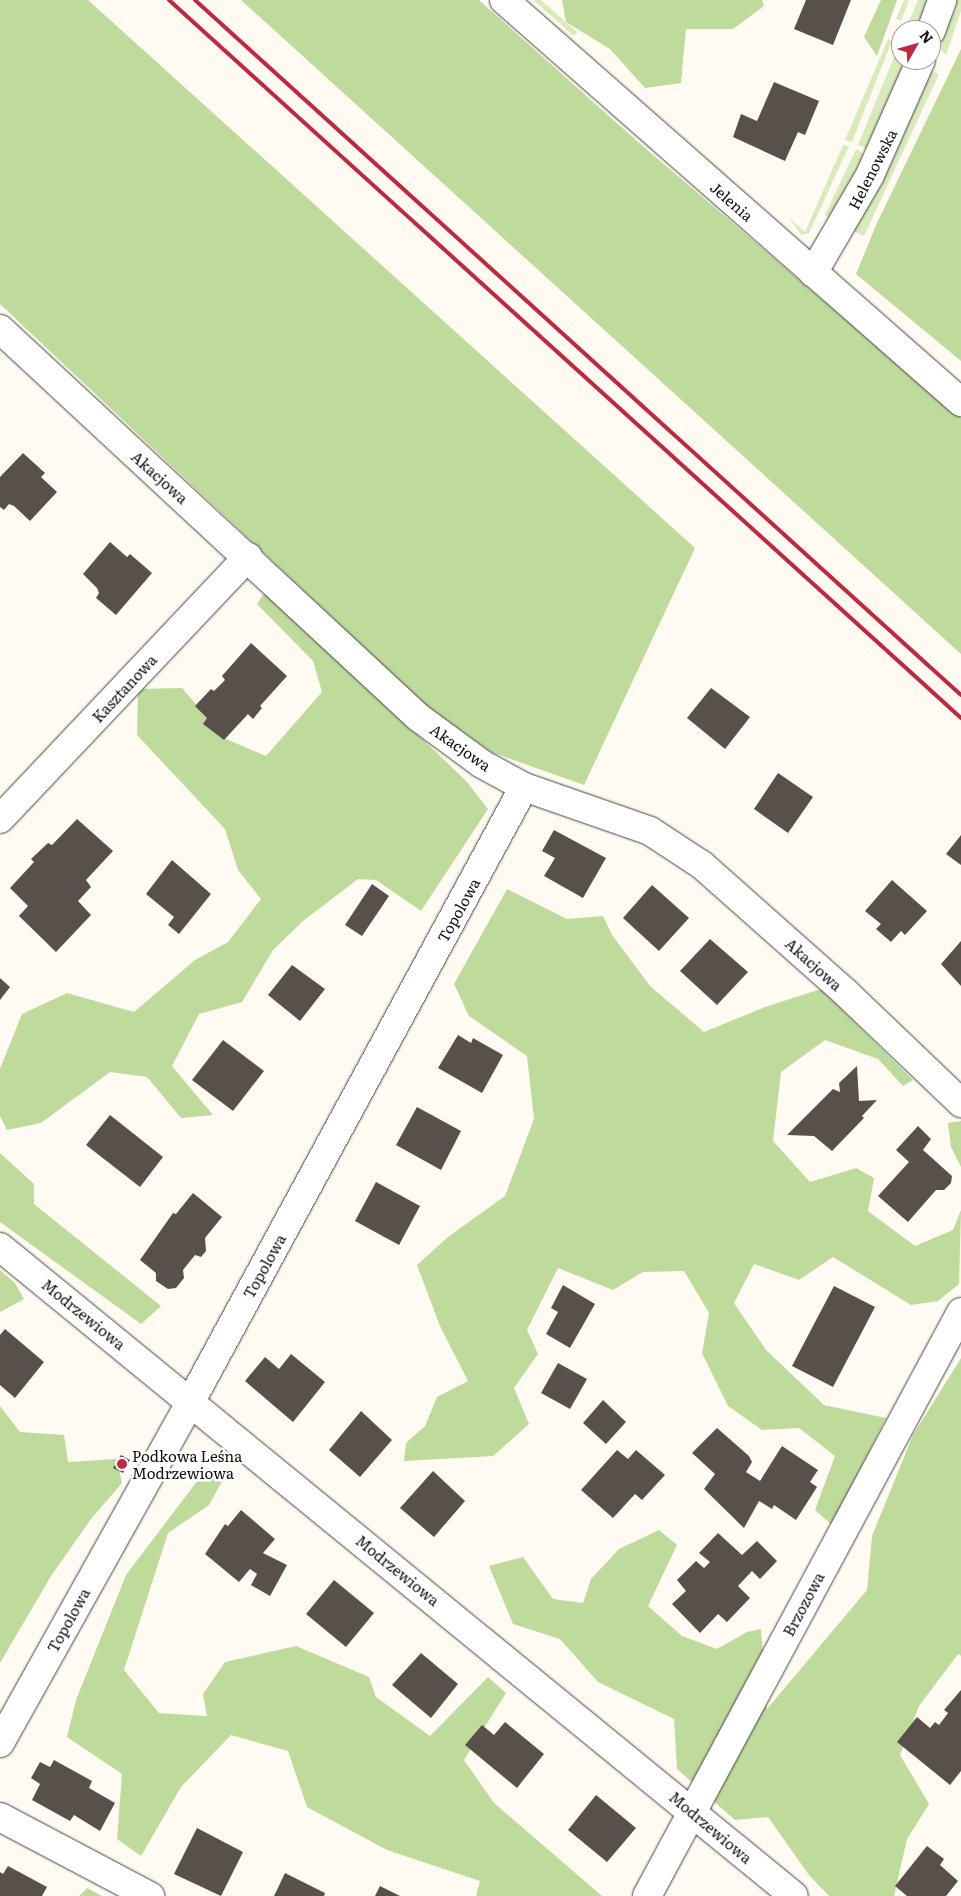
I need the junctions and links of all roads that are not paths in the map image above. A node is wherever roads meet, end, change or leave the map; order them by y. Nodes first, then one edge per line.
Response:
1 (504, 0) edge
2 (942, 0) edge
3 (935, 20) edge
4 (917, 70) edge
5 (813, 273) junction
6 (0, 329) edge
7 (961, 402) edge
8 (248, 557) junction
9 (524, 787) junction
10 (0, 819) edge
11 (961, 1103) edge
12 (0, 1247) edge
13 (961, 1312) edge
14 (191, 1401) junction
15 (0, 1743) edge
16 (691, 1811) junction
17 (0, 1817) edge
18 (150, 1896) edge
19 (647, 1896) edge
20 (794, 1896) edge

1 - 5 street, Jelenia
2 - 3 street
4 - 5 street, Helenowska
5 - 7 street, Jelenia
6 - 8 street, Akacjowa
8 - 9 street, Akacjowa
8 - 10 street, Kasztanowa
9 - 11 street, Akacjowa
9 - 14 street, Topolowa
12 - 14 street, Modrzewiowa
13 - 16 street, Brzozowa
14 - 15 street, Topolowa
14 - 16 street, Modrzewiowa
16 - 19 street, Brzozowa
16 - 20 street, Modrzewiowa
17 - 18 street

